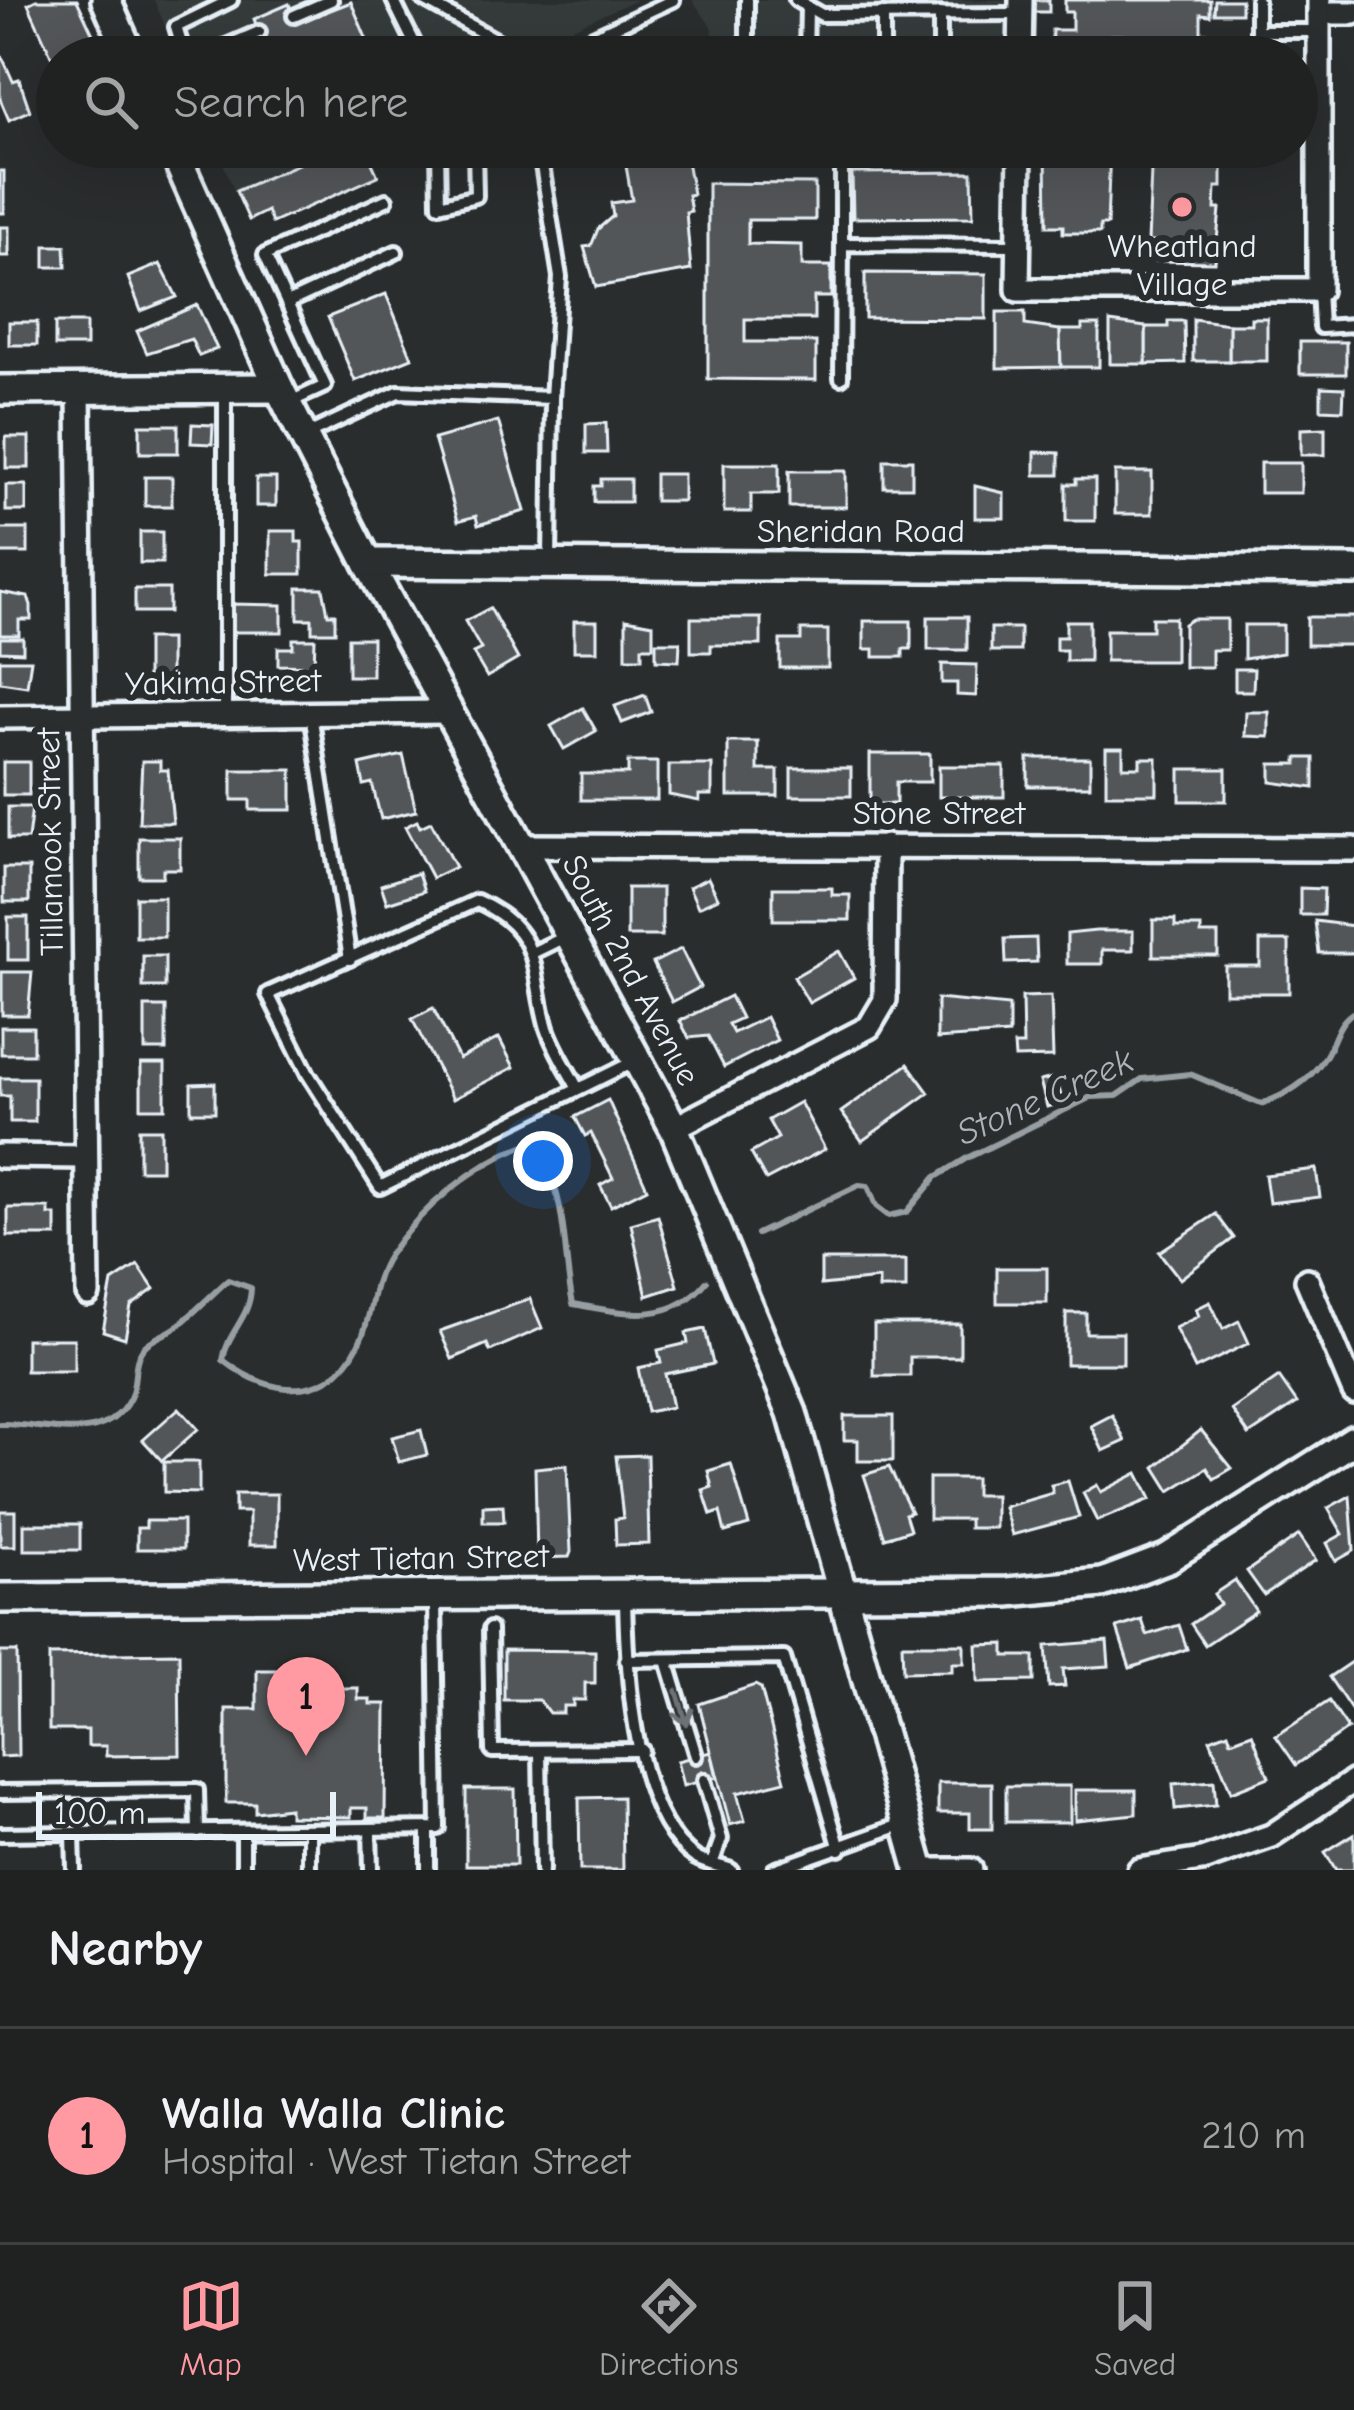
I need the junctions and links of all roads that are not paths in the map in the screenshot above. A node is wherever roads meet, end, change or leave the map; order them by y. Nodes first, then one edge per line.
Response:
1 (231, 0) edge
2 (331, 0) edge
3 (392, 0) edge
4 (424, 0) edge
5 (673, 0) edge
6 (747, 0) edge
7 (1258, 0) edge
8 (114, 3) edge
9 (801, 3) edge
10 (1021, 7) edge
11 (1354, 13) edge
12 (883, 14) junction
13 (940, 14) junction
14 (1319, 15) edge
15 (294, 16) dead end
16 (1257, 31) junction
17 (259, 32) dead end
18 (124, 36) edge
19 (179, 36) edge
20 (250, 36) edge
21 (410, 36) edge
22 (489, 36) edge
23 (595, 36) edge
24 (747, 36) edge
25 (804, 36) edge
26 (883, 36) edge
27 (940, 36) edge
28 (1257, 36) edge
29 (181, 168) edge
30 (438, 168) edge
31 (475, 168) edge
32 (542, 168) edge
33 (842, 168) edge
34 (1020, 168) edge
35 (1310, 168) edge
36 (386, 200) dead end
37 (842, 244) junction
38 (1019, 244) junction
39 (396, 253) dead end
40 (1318, 290) junction
41 (287, 303) junction
42 (1354, 325) edge
43 (842, 378) dead end
44 (225, 388) junction
45 (79, 389) junction
46 (0, 390) edge
47 (283, 395) junction
48 (551, 398) junction
49 (304, 436) junction
50 (368, 563) junction
51 (550, 565) junction
52 (1354, 570) edge
53 (447, 712) junction
54 (311, 714) junction
55 (225, 715) junction
56 (82, 716) junction
57 (0, 717) edge
58 (886, 845) junction
59 (524, 846) junction
60 (1354, 849) edge
61 (571, 934) junction
62 (532, 953) junction
63 (350, 959) junction
64 (638, 1059) junction
65 (578, 1089) junction
66 (674, 1128) junction
67 (0, 1156) edge
68 (86, 1156) junction
69 (1307, 1280) dead end
70 (88, 1294) dead end
71 (1354, 1392) edge
72 (1354, 1440) edge
73 (844, 1592) junction
74 (625, 1593) junction
75 (435, 1594) junction
76 (0, 1598) edge
77 (490, 1630) dead end
78 (626, 1660) junction
79 (667, 1660) junction
80 (642, 1750) junction
81 (540, 1751) junction
82 (696, 1756) dead end
83 (704, 1780) dead end
84 (1354, 1780) edge
85 (0, 1792) edge
86 (907, 1823) junction
87 (370, 1829) junction
88 (428, 1829) junction
89 (308, 1830) junction
90 (243, 1831) junction
91 (198, 1832) junction
92 (73, 1833) junction
93 (0, 1834) edge
94 (840, 1849) junction
95 (694, 1864) edge
96 (712, 1864) junction
97 (74, 1870) edge
98 (243, 1870) edge
99 (309, 1870) edge
100 (371, 1870) edge
101 (428, 1870) edge
102 (542, 1870) edge
103 (731, 1870) edge
104 (774, 1870) edge
105 (920, 1870) edge
106 (971, 1870) edge
107 (1139, 1870) edge

1 - 19 lane
2 - 15 lane
3 - 21 lane
4 - 22 lane
5 - 23 lane
6 - 24 lane
7 - 16 lane
8 - 18 main road
9 - 12 lane
9 - 25 lane
10 - 13 lane
11 - 14 street
12 - 13 lane
12 - 26 lane
13 - 27 lane
14 - 16 lane
16 - 28 lane
17 - 20 lane
29 - 47 main road, South 2nd Avenue
30 - 31 lane
32 - 48 lane
33 - 37 lane
34 - 38 street
35 - 40 street
36 - 41 lane
37 - 38 lane
37 - 43 lane
38 - 40 street
39 - 41 lane
40 - 42 lane
41 - 47 lane
44 - 45 main road
44 - 47 main road
44 - 55 lane
45 - 46 main road
45 - 56 street, Tillamook Street
47 - 49 main road, South 2nd Avenue
48 - 49 lane
48 - 51 lane
49 - 50 main road, South 2nd Avenue
50 - 51 main road, Sheridan Road
50 - 53 main road, South 2nd Avenue
51 - 52 main road, Sheridan Road
53 - 54 street, Yakima Street
53 - 59 main road, South 2nd Avenue
54 - 55 street, Yakima Street
54 - 63 lane
55 - 56 street, Yakima Street
56 - 57 street, Yakima Street
56 - 68 street, Tillamook Street
58 - 59 street, Stone Street
58 - 60 street, Stone Street
58 - 66 street
59 - 61 main road, South 2nd Avenue
61 - 62 lane
61 - 64 main road, South 2nd Avenue
62 - 63 lane
62 - 65 lane
63 - 65 lane
64 - 65 lane
64 - 66 main road, South 2nd Avenue
66 - 73 main road, South 2nd Avenue
67 - 68 street
68 - 70 street, Tillamook Street
69 - 71 street
72 - 73 main road, West Tietan Street
73 - 74 main road, West Tietan Street
73 - 86 main road, South 2nd Avenue
74 - 75 main road, West Tietan Street
74 - 78 lane
75 - 76 main road, West Tietan Street
75 - 88 lane
77 - 81 lane
78 - 79 lane
78 - 80 lane
79 -> 82 lane
79 - 94 lane
80 - 81 lane
80 - 95 lane
81 - 102 lane
83 - 96 lane
84 - 107 street
85 - 91 lane
86 - 94 lane
86 - 105 main road, South 2nd Avenue
87 - 88 lane
87 - 89 lane
87 - 100 lane
88 - 101 lane
89 - 90 lane
89 - 99 lane
90 - 91 lane
90 - 98 lane
91 - 92 lane
92 - 93 lane
92 - 97 lane
94 - 104 lane
95 - 96 lane
96 - 103 lane
105 - 106 street

